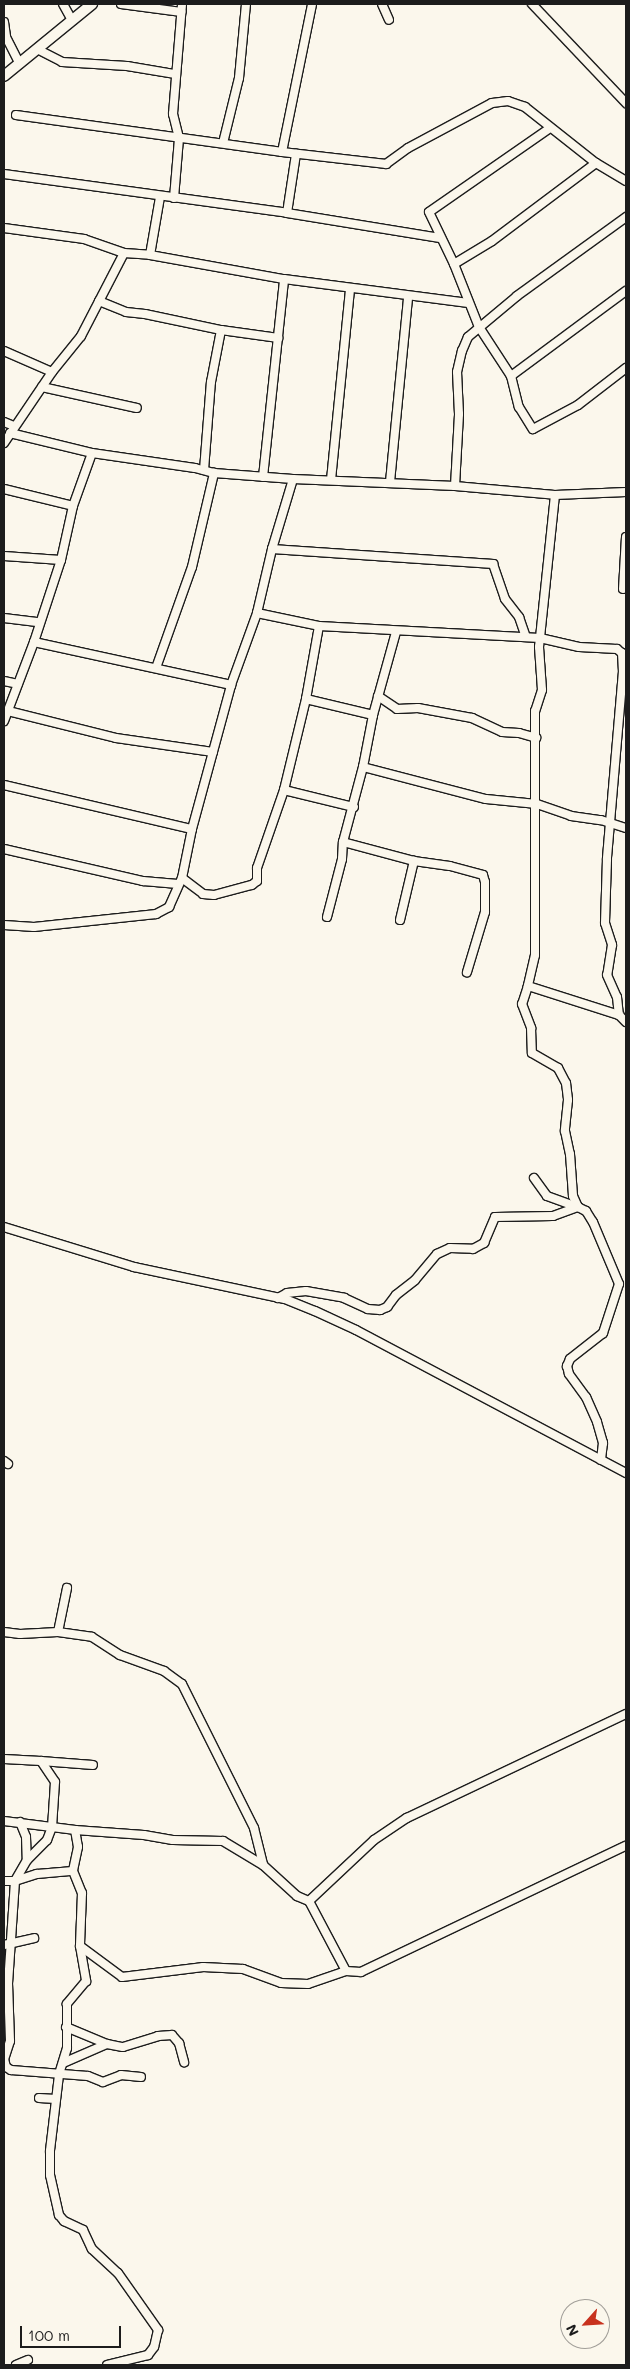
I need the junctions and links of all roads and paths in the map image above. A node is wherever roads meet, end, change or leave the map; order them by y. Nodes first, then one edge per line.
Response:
1 (63, 4) edge
2 (92, 4) edge
3 (120, 4) edge
4 (246, 4) edge
5 (312, 4) edge
6 (382, 4) edge
7 (532, 4) edge
8 (181, 8) edge
9 (72, 20) junction
10 (389, 20) dead end
11 (4, 22) edge
12 (37, 49) junction
13 (20, 64) junction
14 (175, 74) junction
15 (4, 76) edge
16 (626, 103) edge
17 (16, 114) dead end
18 (550, 128) junction
19 (179, 138) junction
20 (223, 143) junction
21 (282, 152) junction
22 (296, 154) junction
23 (596, 163) junction
24 (4, 174) edge
25 (626, 181) edge
26 (160, 196) junction
27 (174, 198) junction
28 (287, 213) junction
29 (626, 217) edge
30 (4, 228) edge
31 (440, 238) junction
32 (124, 252) junction
33 (150, 255) junction
34 (454, 264) junction
35 (284, 279) junction
36 (350, 289) junction
37 (626, 291) edge
38 (408, 297) junction
39 (99, 301) junction
40 (468, 303) junction
41 (479, 327) junction
42 (221, 330) junction
43 (278, 338) junction
44 (4, 351) edge
45 (626, 368) edge
46 (52, 372) junction
47 (511, 376) junction
48 (42, 387) junction
49 (137, 408) dead end
50 (4, 422) edge
51 (14, 426) junction
52 (10, 434) junction
53 (4, 444) edge
54 (92, 453) junction
55 (204, 470) junction
56 (214, 473) junction
57 (263, 477) junction
58 (293, 479) junction
59 (331, 480) junction
60 (390, 482) junction
61 (455, 486) junction
62 (4, 490) edge
63 (626, 492) edge
64 (555, 495) junction
65 (73, 506) junction
66 (626, 537) edge
67 (272, 549) junction
68 (4, 556) edge
69 (61, 560) junction
70 (623, 588) dead end
71 (257, 613) junction
72 (4, 618) edge
73 (39, 622) junction
74 (319, 626) junction
75 (396, 632) junction
76 (526, 638) junction
77 (540, 638) junction
78 (34, 642) junction
79 (156, 668) junction
80 (4, 681) edge
81 (18, 684) junction
82 (231, 685) junction
83 (378, 696) junction
84 (306, 699) junction
85 (623, 708) edge
86 (8, 711) junction
87 (373, 715) junction
88 (4, 721) edge
89 (536, 738) junction
90 (213, 752) junction
91 (363, 767) junction
92 (4, 785) edge
93 (284, 790) junction
94 (537, 804) junction
95 (354, 807) junction
96 (610, 823) junction
97 (626, 828) edge
98 (192, 830) junction
99 (343, 842) junction
100 (4, 849) edge
101 (414, 861) junction
102 (180, 881) junction
103 (327, 917) dead end
104 (400, 920) dead end
105 (4, 925) edge
106 (467, 972) dead end
107 (528, 986) junction
108 (619, 1015) junction
109 (626, 1022) edge
110 (534, 1178) dead end
111 (578, 1207) junction
112 (4, 1227) edge
113 (278, 1298) junction
114 (602, 1460) junction
115 (626, 1472) edge
116 (67, 1588) dead end
117 (4, 1632) edge
118 (58, 1632) junction
119 (626, 1714) edge
120 (4, 1759) edge
121 (41, 1762) junction
122 (93, 1765) dead end
123 (4, 1821) edge
124 (20, 1822) junction
125 (52, 1827) junction
126 (75, 1830) junction
127 (625, 1846) edge
128 (27, 1860) junction
129 (263, 1865) junction
130 (73, 1871) junction
131 (4, 1881) edge
132 (15, 1881) junction
133 (309, 1901) junction
134 (34, 1938) dead end
135 (7, 1944) edge
136 (80, 1946) junction
137 (346, 1972) junction
138 (7, 2013) edge
139 (66, 2027) junction
140 (106, 2044) junction
141 (4, 2059) edge
142 (184, 2062) dead end
143 (63, 2063) junction
144 (59, 2075) junction
145 (141, 2077) dead end
146 (39, 2098) dead end
147 (56, 2099) junction
148 (148, 2355) junction
149 (28, 2360) dead end
150 (16, 2365) edge
151 (107, 2365) edge
152 (145, 2365) edge

1 - 9 street
2 - 9 street
3 - 8 street
4 - 20 street
5 - 21 street
6 - 10 street
7 - 16 street
8 - 14 street
9 - 12 street
11 - 13 street
12 - 13 street
12 - 14 street
13 - 15 street
14 - 19 street
17 - 19 street
18 - 22 street
18 - 23 street
18 - 31 street
19 - 20 street
19 - 27 street
20 - 21 street
21 - 22 street
22 - 28 street
23 - 25 street
23 - 34 street
24 - 26 street
26 - 27 street
26 - 33 street
27 - 28 street
28 - 31 street
29 - 41 street
30 - 32 street
31 - 34 street
32 - 33 street
32 - 39 street
33 - 35 street
34 - 40 street
35 - 36 street
35 - 43 street
36 - 38 street
36 - 59 street
37 - 47 street
38 - 40 street
38 - 60 street
39 - 42 street
39 - 46 street
40 - 41 street
41 - 47 street
41 - 61 street
42 - 43 street
42 - 55 street
43 - 57 street
44 - 46 street
45 - 47 street
46 - 48 street
48 - 49 street
48 - 51 street
50 - 51 street
51 - 52 street
52 - 53 street
52 - 54 street
54 - 55 street
54 - 65 street
55 - 56 street
56 - 57 street
56 - 79 street
57 - 58 street
58 - 59 street
58 - 67 street
59 - 60 street
60 - 61 street
61 - 64 street
62 - 65 street
63 - 64 street
64 - 77 street
65 - 69 street
66 - 70 street
67 - 71 street
67 - 76 street
68 - 69 street
69 - 73 street
71 - 74 street
71 - 82 street
72 - 73 street
73 - 78 street
74 - 75 street
74 - 84 street
75 - 76 street
75 - 83 street
76 - 77 street
77 - 85 street
77 - 89 street
78 - 79 street
78 - 81 street
79 - 82 street
80 - 81 street
81 - 86 street
82 - 90 street
83 - 87 street
83 - 89 street
84 - 87 street
84 - 93 street
85 - 96 street
86 - 88 street
86 - 90 street
87 - 91 street
89 - 94 street
90 - 98 street
91 - 94 street
91 - 95 street
92 - 98 street
93 - 95 street
93 - 102 street
94 - 96 street
94 - 107 street
95 - 99 street
96 - 97 street
96 - 108 street
98 - 102 street
99 - 101 street
99 - 103 street
100 - 102 street
101 - 104 street
101 - 106 street
102 - 105 street
107 - 108 street
107 - 111 street
108 - 109 street
110 - 111 street
111 - 113 street
111 - 114 street
112 - 113 street
113 - 114 street
114 - 115 street
116 - 118 street
117 - 118 street
118 - 129 street
119 - 133 street
120 - 121 street
121 - 122 street
121 - 125 street
123 - 124 street
124 - 125 street
124 - 128 street
125 - 126 street
125 - 128 street
126 - 129 street
126 - 130 street
127 - 137 street
128 - 132 street
129 - 133 street
130 - 132 street
130 - 136 street
131 - 132 street
132 - 135 street
133 - 137 street
134 - 135 street
135 - 138 street
136 - 137 street
136 - 139 street
138 - 141 street
139 - 140 street
139 - 143 street
140 - 142 street
140 - 143 street
141 - 144 street
143 - 144 street
144 - 145 street
144 - 147 street
146 - 147 street
147 - 148 street
148 - 151 street
148 - 152 street
149 - 150 street

